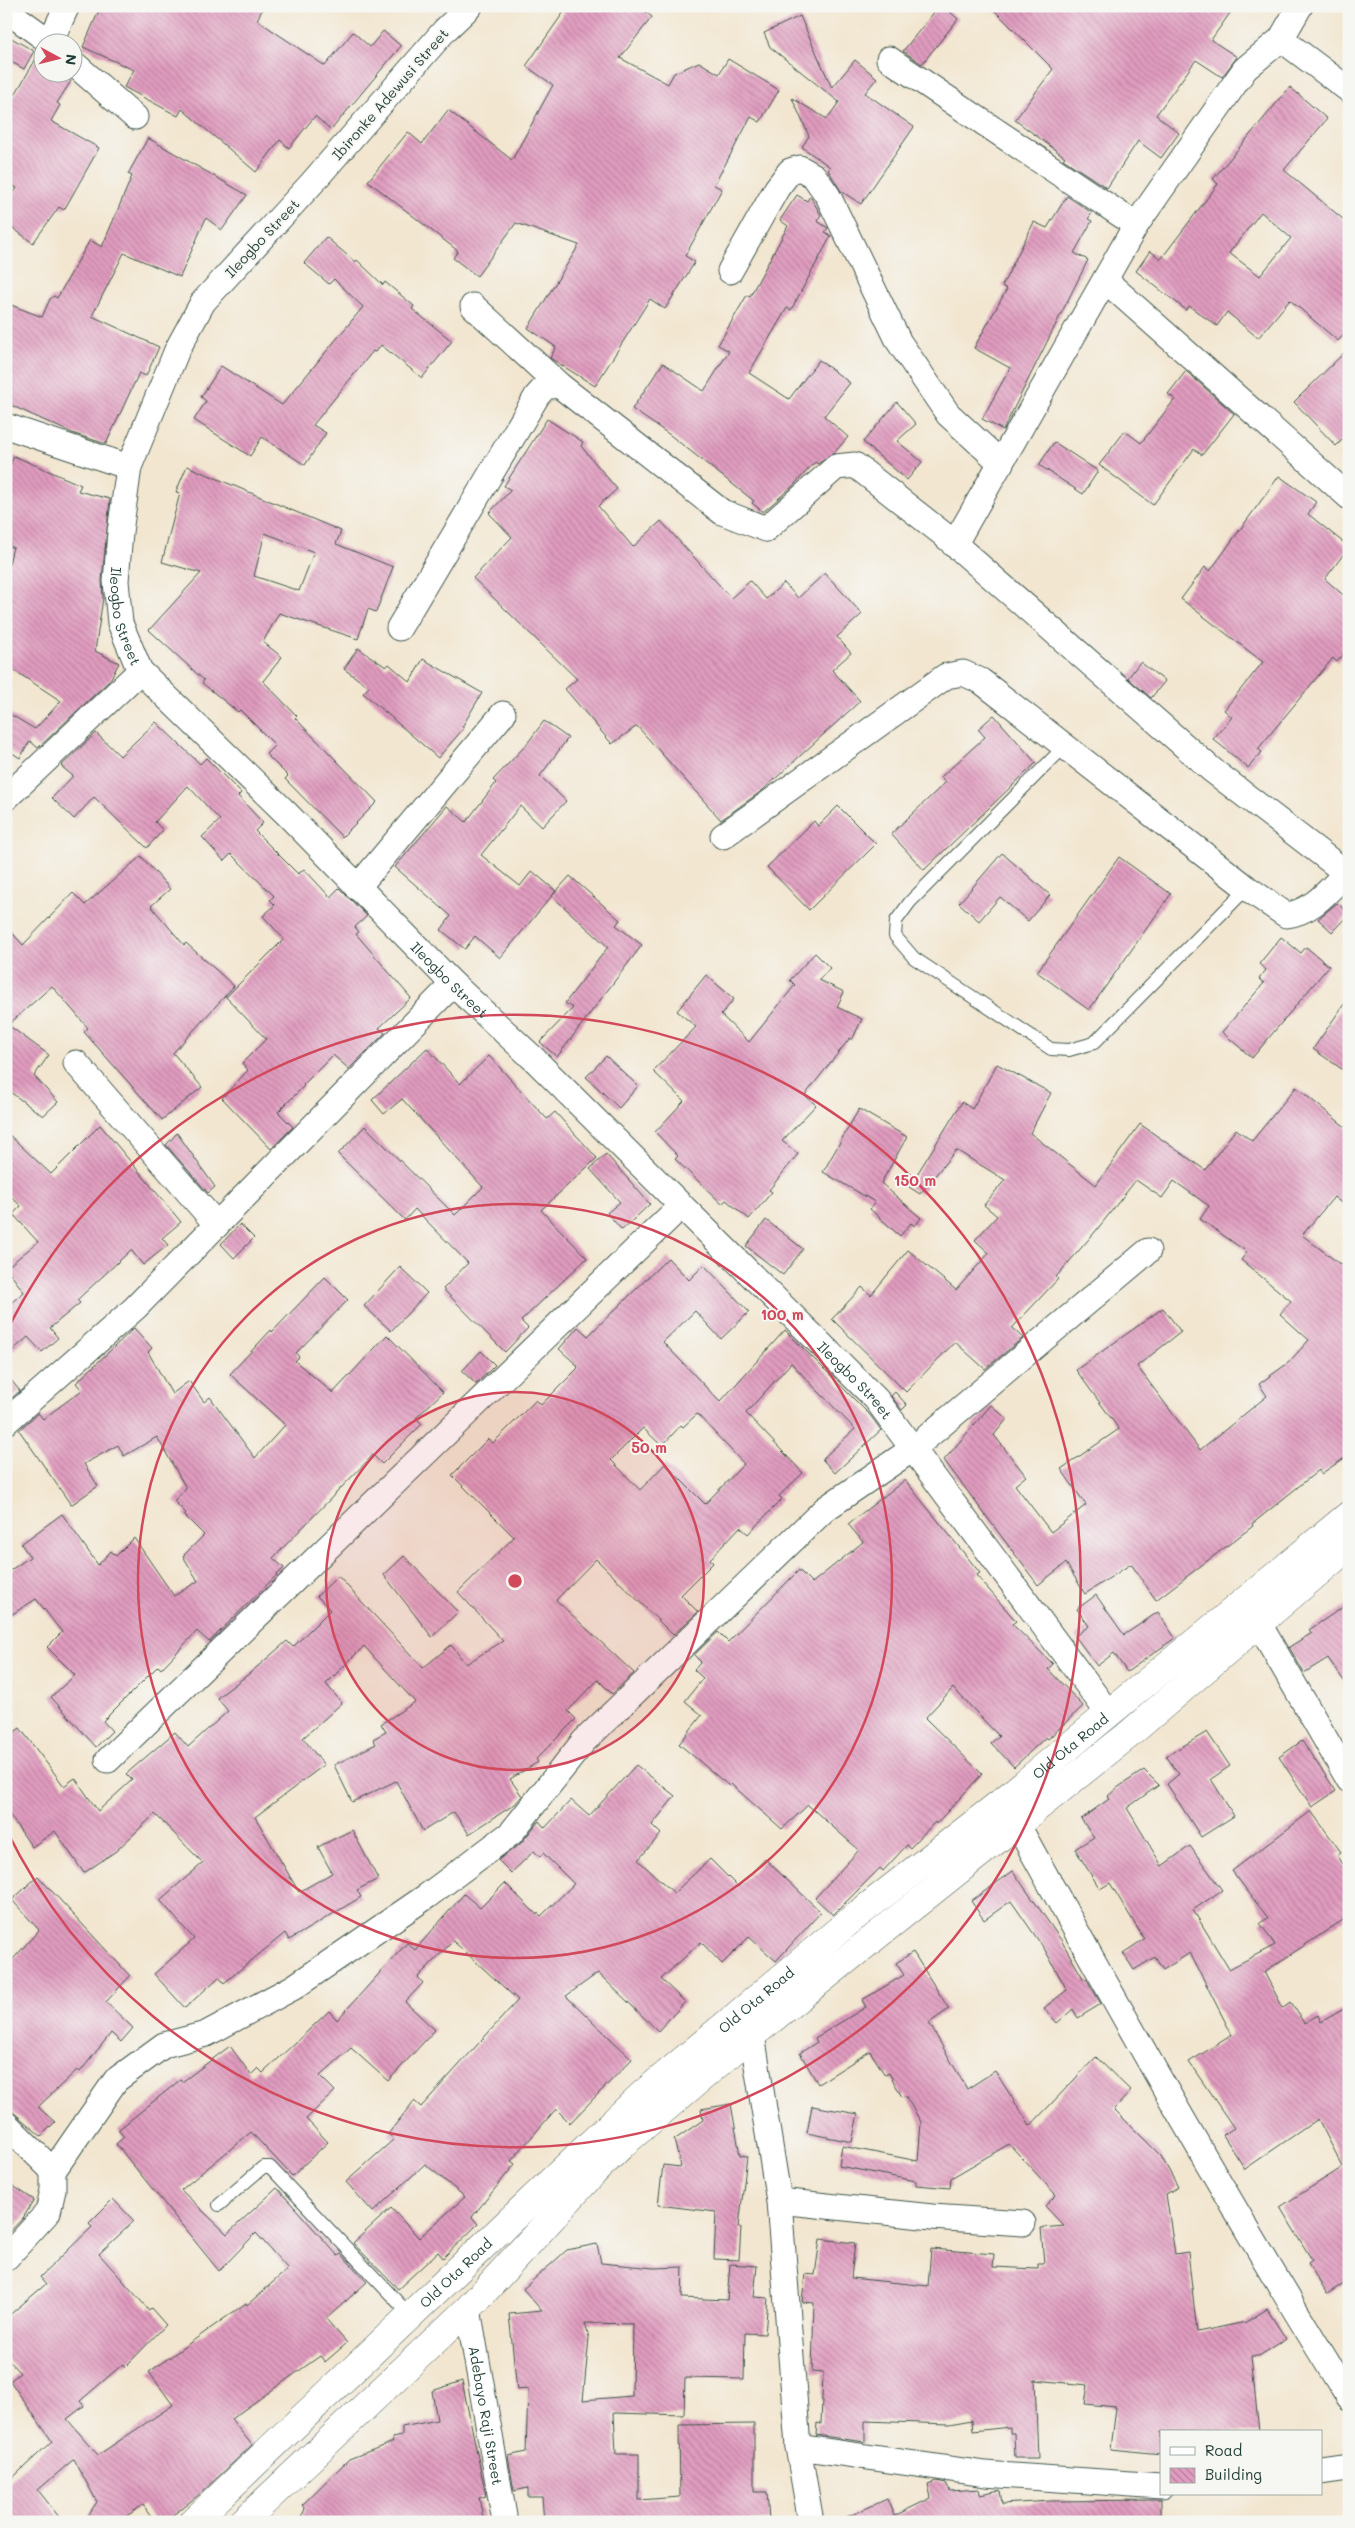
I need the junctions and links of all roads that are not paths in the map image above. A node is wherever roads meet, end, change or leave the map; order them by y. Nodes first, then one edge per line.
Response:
1 (67, 6) edge
2 (470, 6) edge
3 (1300, 6) edge
4 (6, 10) edge
5 (1281, 38) junction
6 (889, 58) dead end
7 (82, 71) edge
8 (1349, 90) edge
9 (135, 117) dead end
10 (312, 183) joint
11 (1136, 225) junction
12 (730, 271) dead end
13 (1106, 281) junction
14 (473, 306) dead end
15 (559, 385) junction
16 (6, 426) edge
17 (1001, 463) junction
18 (129, 467) junction
19 (1349, 497) edge
20 (954, 545) junction
21 (399, 628) dead end
22 (140, 671) junction
23 (503, 714) dead end
24 (1065, 746) junction
25 (12, 786) edge
26 (723, 836) dead end
27 (1347, 874) edge
28 (357, 888) junction
29 (1247, 888) junction
30 (453, 984) junction
31 (76, 1063) dead end
32 (681, 1206) junction
33 (217, 1225) junction
34 (1148, 1251) dead end
35 (6, 1422) edge
36 (914, 1448) junction
37 (1349, 1515) edge
38 (1349, 1546) edge
39 (1259, 1624) junction
40 (1109, 1714) junction
41 (108, 1760) dead end
42 (1349, 1780) edge
43 (1017, 1824) junction
44 (752, 2035) junction
45 (6, 2124) edge
46 (53, 2171) junction
47 (779, 2201) junction
48 (219, 2205) dead end
49 (1023, 2223) dead end
50 (6, 2258) edge
51 (468, 2309) junction
52 (410, 2314) junction
53 (1349, 2398) edge
54 (798, 2447) junction
55 (1349, 2468) edge
56 (1322, 2472) edge
57 (1160, 2486) edge
58 (193, 2522) edge
59 (243, 2522) edge
60 (505, 2522) edge
61 (811, 2522) edge

1 - 4 street
2 - 10 street, Ibironke Adewusi Street
3 - 5 street
5 - 8 street
5 - 11 street
6 - 11 street
7 - 9 street
10 - 18 street, Ileogbo Street
11 - 13 street
12 - 17 street
13 - 17 street
13 - 19 street
14 - 15 street
15 - 20 street
15 - 21 street
16 - 18 street
17 - 20 street
18 - 22 street, Ileogbo Street
20 - 27 street
22 - 25 street
22 - 28 street, Ileogbo Street
23 - 28 street
24 - 26 street
24 - 29 street
24 - 29 lane
27 - 29 street
28 - 30 street, Ileogbo Street
30 - 32 street, Ileogbo Street
30 - 33 street
31 - 33 street
32 - 36 street, Ileogbo Street
32 - 41 street
33 - 35 street
34 - 36 street
36 - 40 street, Ileogbo Street
36 - 46 street
37 - 40 street, Old Ota Road
38 - 39 street, Old Ota Road
39 - 42 street
39 - 43 street, Old Ota Road
40 - 52 street, Old Ota Road
43 - 44 street, Old Ota Road
43 - 53 street
44 - 47 street
44 - 51 street, Old Ota Road
45 - 46 street
46 - 50 street
47 - 49 street
47 - 54 street
48 - 52 lane
51 - 59 street, Old Ota Road
51 - 60 street, Adebayo Raji Street
52 - 58 street, Old Ota Road
54 - 57 street
54 - 61 street
55 - 56 street

